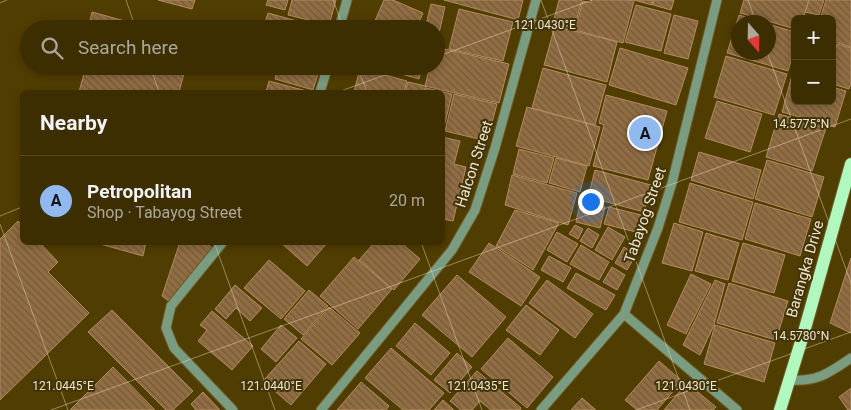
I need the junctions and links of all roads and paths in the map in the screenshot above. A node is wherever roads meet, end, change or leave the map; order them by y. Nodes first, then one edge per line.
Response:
1 (347, 0) edge
2 (536, 0) edge
3 (717, 0) edge
4 (341, 20) edge
5 (325, 75) edge
6 (321, 90) edge
7 (851, 164) edge
8 (221, 245) edge
9 (624, 314) junction
10 (851, 358) edge
11 (790, 380) junction
12 (232, 410) edge
13 (321, 410) edge
14 (542, 410) edge
15 (737, 410) edge
16 (780, 410) edge

1 - 4 street
2 - 13 street, Halcon Street
3 - 9 street, Tabayog Street
5 - 6 street
7 - 11 main road, Barangka Drive
8 - 12 street
9 - 14 street, Tabayog Street
9 - 15 street
10 - 11 street
11 - 16 main road, Barangka Drive

